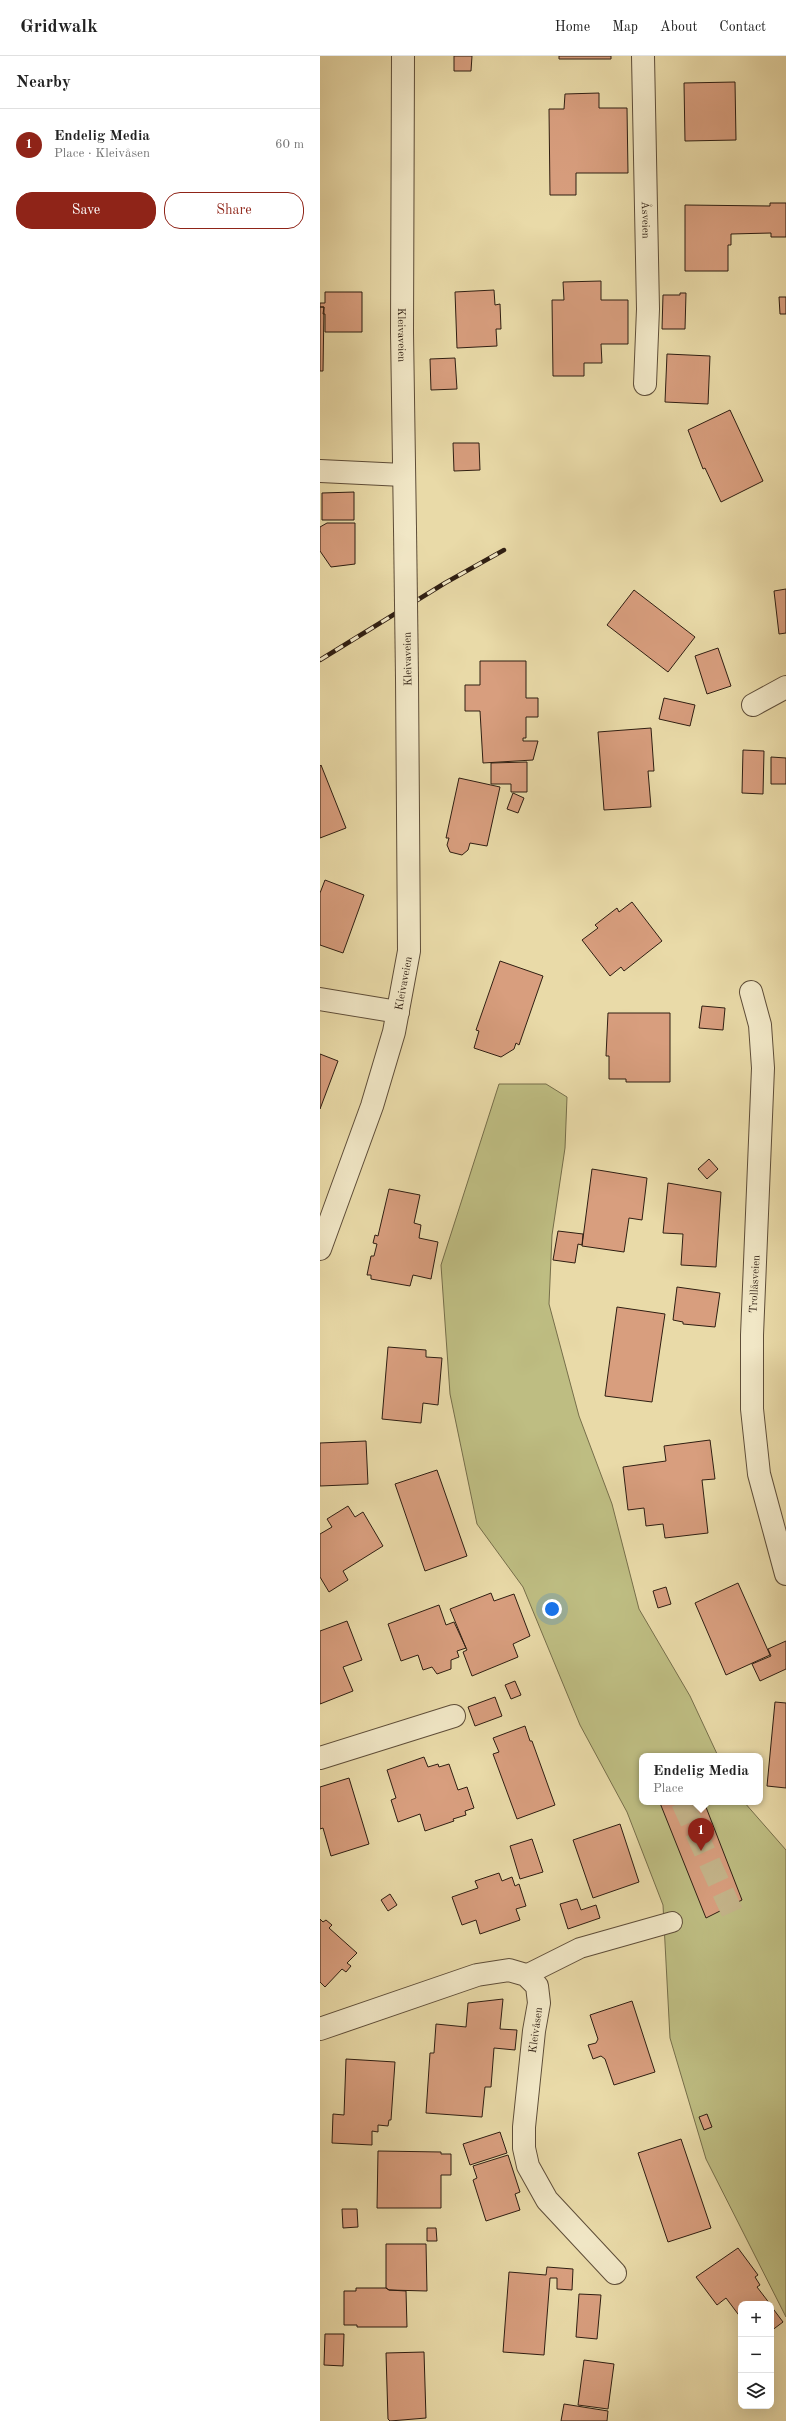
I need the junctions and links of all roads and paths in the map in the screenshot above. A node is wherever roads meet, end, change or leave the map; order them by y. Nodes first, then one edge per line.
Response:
1 (403, 56) edge
2 (643, 56) edge
3 (645, 384) dead end
4 (320, 471) edge
5 (402, 475) junction
6 (786, 688) edge
7 (753, 705) dead end
8 (751, 992) dead end
9 (320, 999) edge
10 (398, 1012) junction
11 (320, 1249) edge
12 (786, 1574) edge
13 (454, 1716) dead end
14 (320, 1758) edge
15 (672, 1922) dead end
16 (526, 1975) junction
17 (320, 2030) edge
18 (615, 2274) dead end

1 - 5 street, Kleivaveien
2 - 3 street, Åsveien
4 - 5 street
5 - 10 street, Kleivaveien, bridge
6 - 7 street
8 - 12 street, Trollåsveien
9 - 10 street
10 - 11 street, Kleivaveien
13 - 14 street
15 - 16 lane
16 - 17 street
16 - 18 street, Kleivåsen

